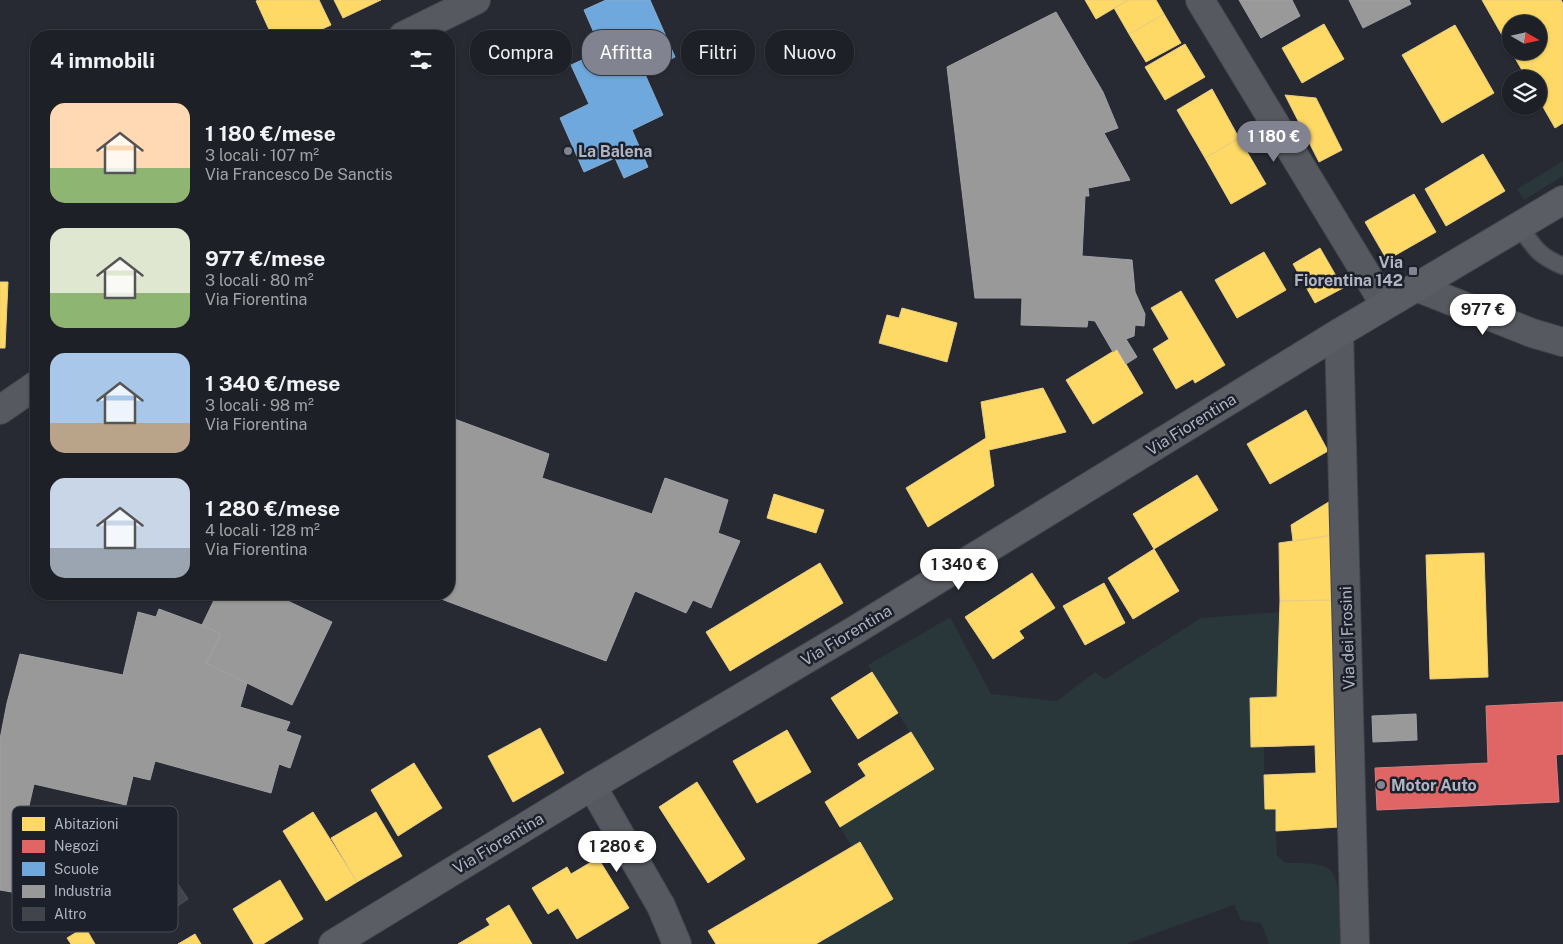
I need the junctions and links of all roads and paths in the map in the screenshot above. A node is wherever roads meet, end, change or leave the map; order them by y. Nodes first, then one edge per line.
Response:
1 (476, 0) edge
2 (1200, 0) edge
3 (415, 30) edge
4 (1563, 200) edge
5 (1519, 226) junction
6 (1563, 266) edge
7 (1416, 287) junction
8 (1385, 305) junction
9 (1339, 333) junction
10 (1563, 342) edge
11 (30, 389) edge
12 (0, 410) edge
13 (592, 786) junction
14 (333, 944) edge
15 (677, 944) edge
16 (1355, 944) edge

1 - 3 street
2 - 8 street
4 - 5 street, Via Fiorentina
5 - 6 lane
5 - 7 street, Via Fiorentina
7 - 8 street, Via Fiorentina
7 - 10 street
8 - 9 street, Via Fiorentina
9 - 13 street, Via Fiorentina
9 - 16 street, Via dei Frosini
11 - 12 street
13 - 14 street, Via Fiorentina
13 - 15 street

